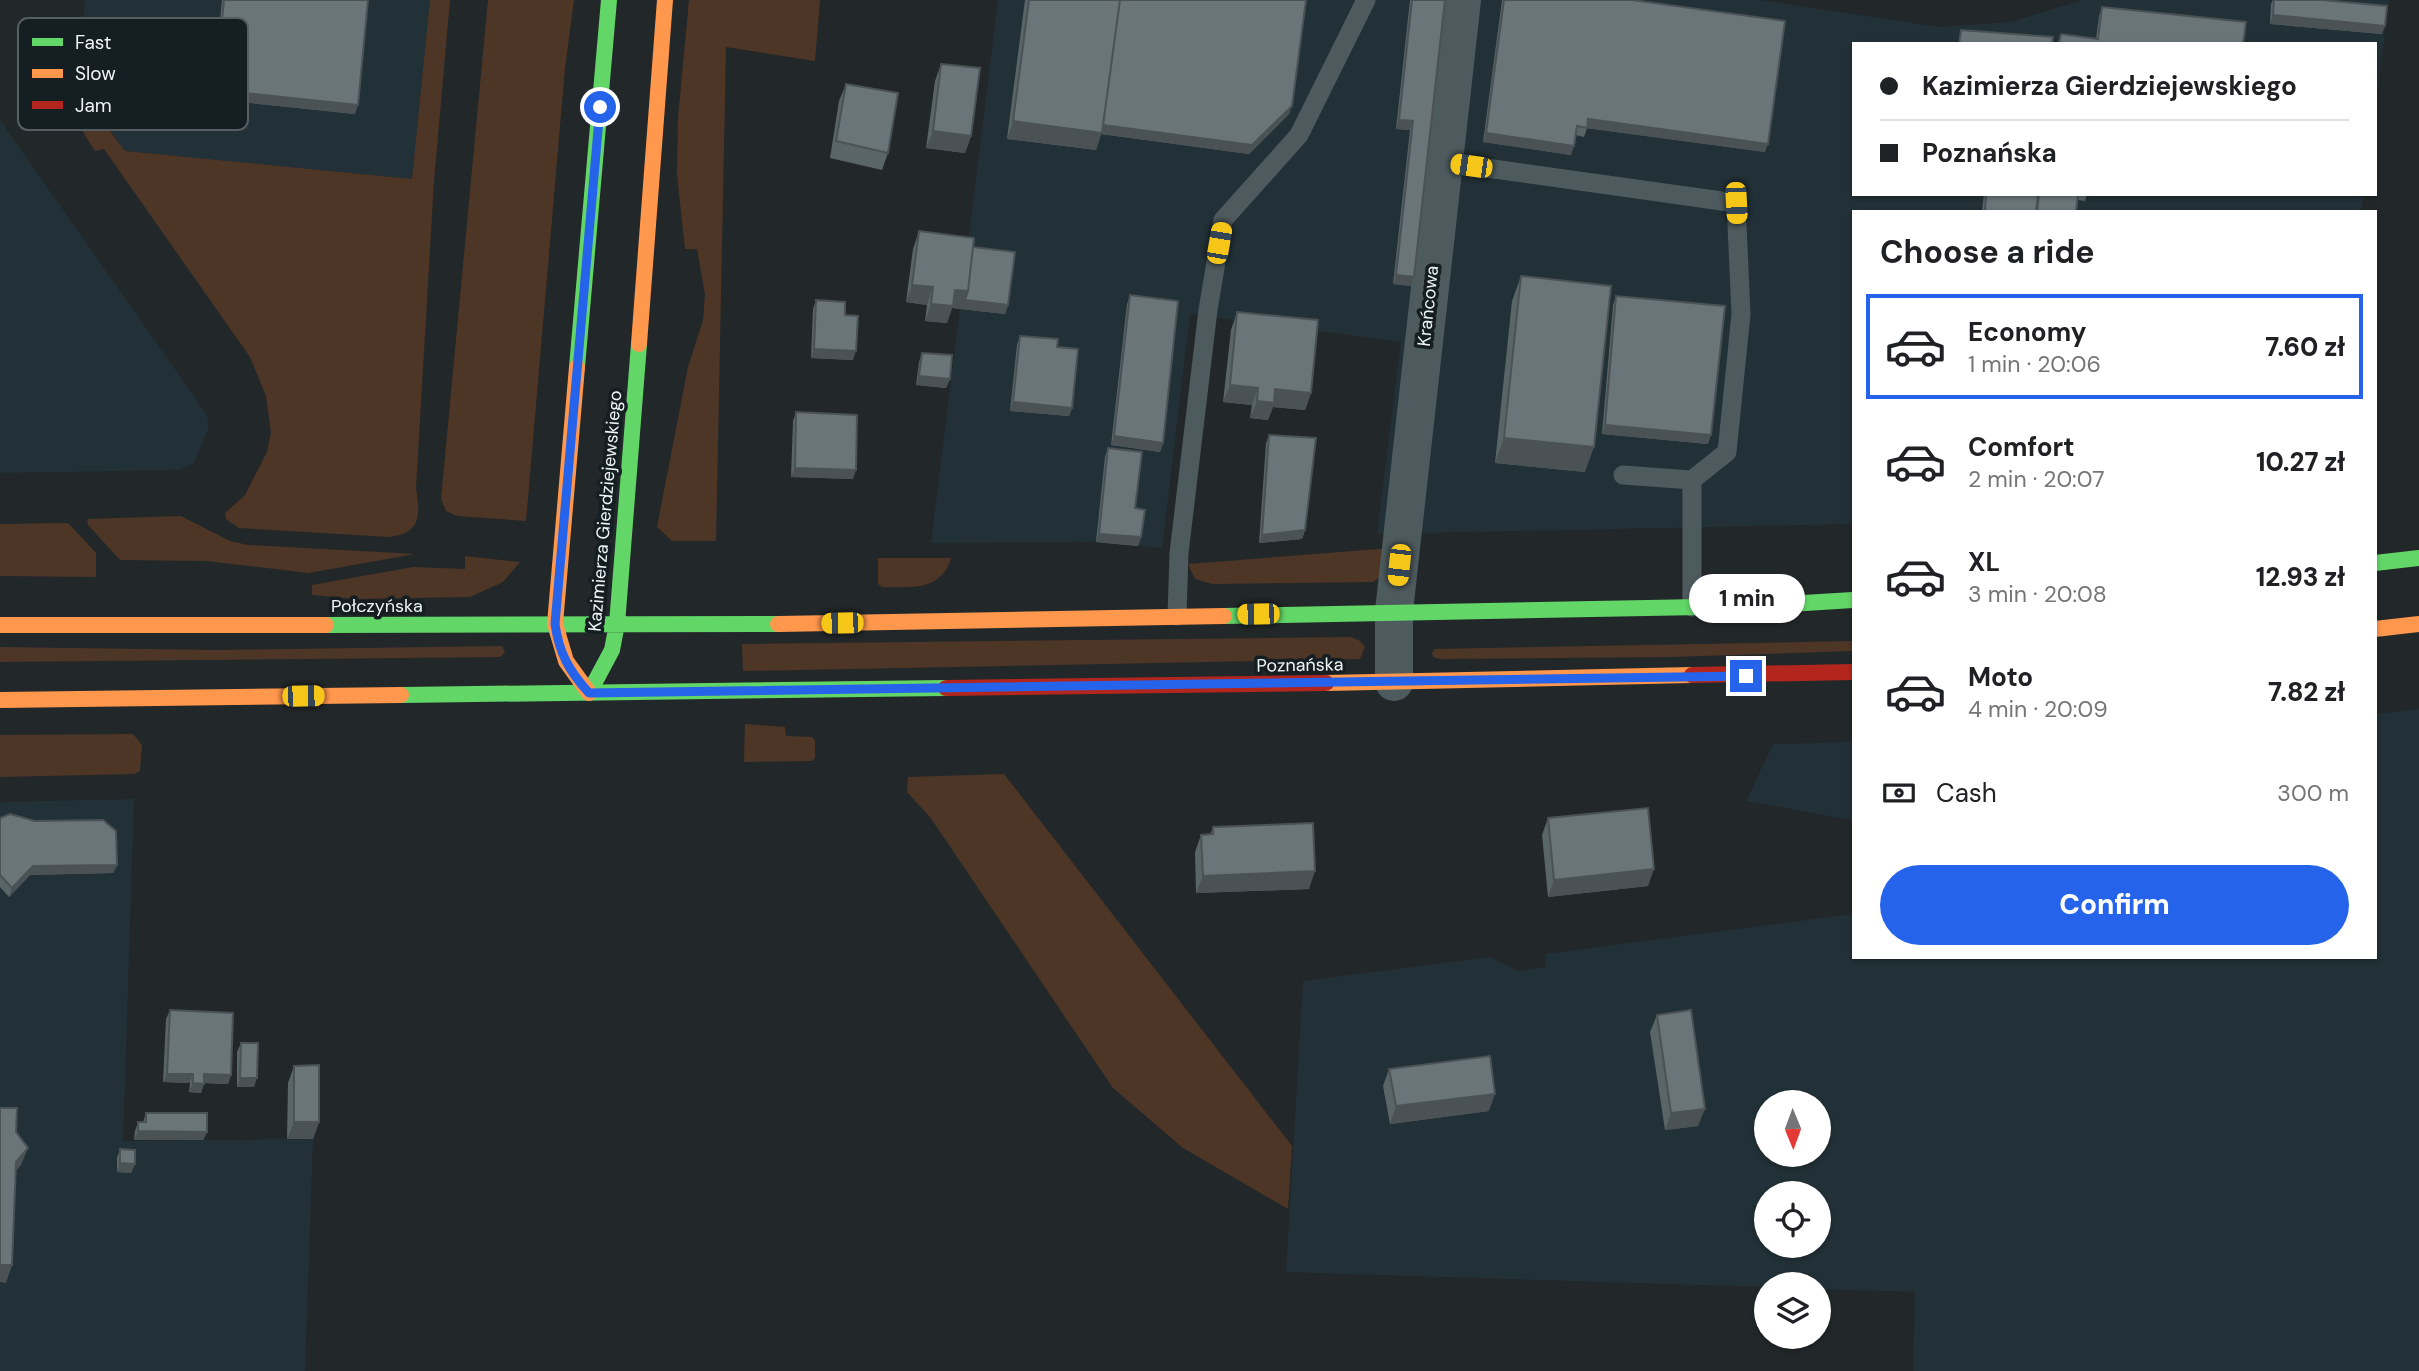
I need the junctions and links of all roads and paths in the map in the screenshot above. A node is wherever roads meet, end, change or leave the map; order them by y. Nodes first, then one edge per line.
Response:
1 (610, 0) edge
2 (665, 0) edge
3 (1366, 0) edge
4 (1462, 0) edge
5 (1444, 162) junction
6 (1623, 475) dead end
7 (1692, 480) junction
8 (2419, 558) edge
9 (2377, 563) edge
10 (1852, 600) edge
11 (1692, 607) junction
12 (1394, 611) junction
13 (1177, 616) junction
14 (555, 624) junction
15 (617, 624) junction
16 (2419, 624) edge
17 (0, 625) edge
18 (2377, 629) edge
19 (1852, 672) edge
20 (1394, 682) junction
21 (589, 693) junction
22 (0, 700) edge

1 - 14 main road
2 - 15 main road, Kazimierza Gierdziejewskiego
3 - 13 lane
4 - 5 street, Krańcowa
5 - 7 lane
5 - 12 street, Krańcowa
6 - 7 lane
7 - 11 lane
8 - 9 main road
10 - 11 main road
11 - 12 main road
12 - 13 main road
12 - 20 street, Krańcowa
13 - 15 main road, Połczyńska
14 - 15 main road, Połczyńska
14 - 17 main road, Połczyńska
14 - 21 main road
15 - 21 main road, Kazimierza Gierdziejewskiego
16 - 18 main road
19 - 20 main road, Poznańska
20 - 21 main road, Poznańska
21 - 22 main road

